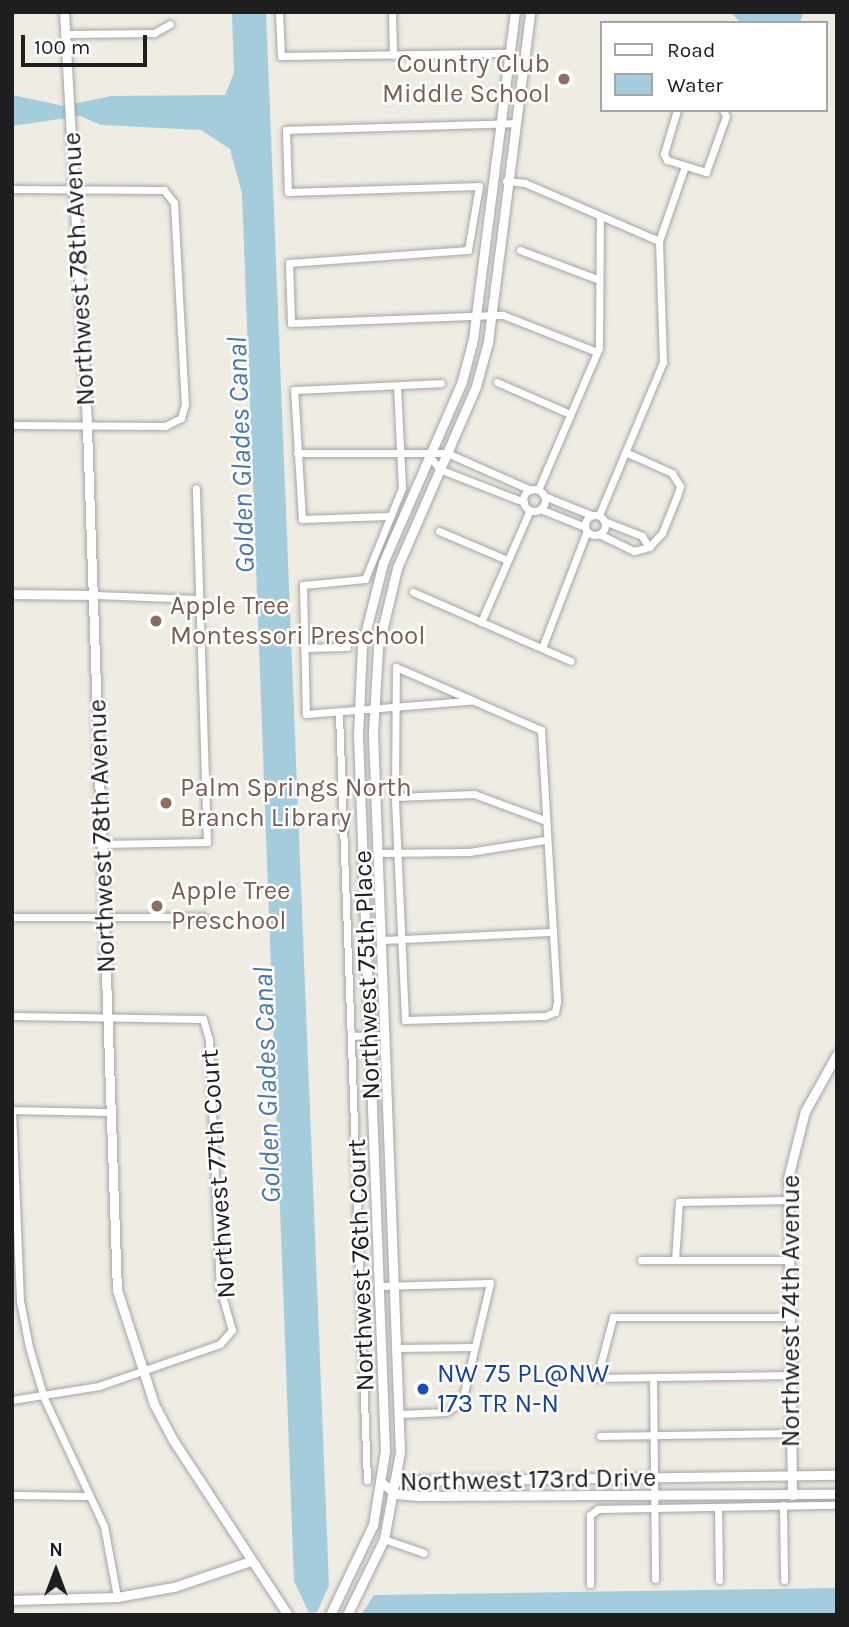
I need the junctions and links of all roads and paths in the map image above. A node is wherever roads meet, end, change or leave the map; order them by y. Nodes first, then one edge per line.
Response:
1 (64, 12) edge
2 (279, 12) edge
3 (392, 12) edge
4 (515, 12) edge
5 (530, 12) edge
6 (170, 24) dead end
7 (68, 34) junction
8 (508, 53) junction
9 (393, 55) junction
10 (676, 112) edge
11 (725, 113) edge
12 (501, 120) junction
13 (516, 122) junction
14 (685, 166) junction
15 (506, 181) junction
16 (12, 189) edge
17 (74, 189) junction
18 (600, 216) junction
19 (659, 241) junction
20 (520, 250) dead end
21 (597, 279) junction
22 (477, 316) junction
23 (494, 316) junction
24 (597, 352) junction
25 (497, 382) dead end
26 (441, 383) dead end
27 (397, 386) junction
28 (570, 414) junction
29 (12, 425) edge
30 (87, 428) junction
31 (400, 451) junction
32 (625, 452) junction
33 (297, 453) junction
34 (447, 453) junction
35 (429, 455) junction
36 (439, 469) junction
37 (196, 488) dead end
38 (538, 492) junction
39 (524, 502) junction
40 (540, 509) junction
41 (530, 510) junction
42 (388, 516) junction
43 (598, 517) junction
44 (586, 529) junction
45 (439, 531) dead end
46 (599, 534) junction
47 (649, 547) junction
48 (507, 560) junction
49 (413, 592) dead end
50 (12, 594) edge
51 (93, 595) junction
52 (199, 599) junction
53 (481, 622) junction
54 (347, 647) dead end
55 (304, 648) junction
56 (542, 649) junction
57 (571, 661) dead end
58 (468, 701) junction
59 (394, 710) junction
60 (373, 711) junction
61 (358, 712) junction
62 (339, 714) junction
63 (395, 796) junction
64 (544, 820) junction
65 (545, 840) junction
66 (103, 844) junction
67 (398, 852) junction
68 (377, 853) junction
69 (365, 915) junction
70 (12, 917) edge
71 (204, 917) dead end
72 (106, 918) junction
73 (552, 932) junction
74 (400, 939) junction
75 (381, 940) junction
76 (12, 1016) edge
77 (108, 1018) junction
78 (385, 1035) junction
79 (351, 1036) junction
80 (370, 1036) junction
81 (837, 1054) edge
82 (12, 1110) edge
83 (110, 1112) junction
84 (788, 1200) junction
85 (641, 1260) dead end
86 (675, 1260) junction
87 (789, 1260) junction
88 (395, 1285) junction
89 (380, 1286) junction
90 (16, 1301) edge
91 (790, 1317) junction
92 (474, 1347) junction
93 (397, 1348) junction
94 (143, 1372) junction
95 (790, 1375) junction
96 (653, 1377) junction
97 (44, 1398) junction
98 (12, 1400) edge
99 (400, 1414) junction
100 (791, 1433) junction
101 (600, 1436) dead end
102 (654, 1436) junction
103 (385, 1451) junction
104 (369, 1452) junction
105 (837, 1475) edge
106 (792, 1476) junction
107 (655, 1478) junction
108 (366, 1480) dead end
109 (398, 1480) junction
110 (382, 1483) junction
111 (396, 1494) junction
112 (837, 1494) edge
113 (12, 1495) edge
114 (792, 1495) junction
115 (88, 1496) junction
116 (655, 1497) junction
117 (783, 1505) junction
118 (837, 1505) edge
119 (654, 1507) junction
120 (718, 1507) junction
121 (384, 1539) junction
122 (424, 1553) dead end
123 (251, 1560) junction
124 (655, 1579) dead end
125 (719, 1580) dead end
126 (784, 1580) dead end
127 (590, 1584) dead end
128 (117, 1597) junction
129 (12, 1600) edge
130 (288, 1615) edge
131 (330, 1615) edge
132 (347, 1615) edge

1 - 7 street, Northwest 78th Avenue
2 - 9 street
3 - 9 street
4 - 8 street, Northwest 75th Place
5 - 13 street, Northwest 75th Place
6 - 7 street
7 - 17 street, Northwest 78th Avenue
8 - 9 street
8 - 12 street, Northwest 75th Place
10 - 14 street
11 - 14 street
12 - 13 street
12 - 22 street, Northwest 75th Place
12 - 22 street
13 - 15 street, Northwest 75th Place
14 - 19 street
15 - 18 street
15 - 23 street, Northwest 75th Place
16 - 17 street
17 - 30 street, Northwest 78th Avenue
17 - 30 street
18 - 19 street
18 - 21 street
19 - 32 street
20 - 21 street
21 - 24 street
22 - 23 street
22 - 35 street, Northwest 75th Place
23 - 24 street
23 - 34 street, Northwest 75th Place
24 - 28 street
25 - 28 street
26 - 27 street
27 - 31 street
27 - 33 street
28 - 38 street
29 - 30 street
30 - 51 street, Northwest 78th Avenue
31 - 33 street
31 - 35 street
31 - 42 street
32 - 43 street
32 - 47 street
33 - 42 street
34 - 35 street
34 - 36 street, Northwest 75th Place
34 - 38 street
35 - 36 street
35 - 61 street, Northwest 75th Place
36 - 39 street
36 - 60 street, Northwest 75th Place
37 - 52 street
38 - 39 street
38 - 40 street
38 - 43 street
39 - 41 street
40 - 41 street
40 - 44 street
41 - 48 street
42 - 55 street
43 - 44 street
43 - 46 street
43 - 47 street
44 - 46 street
44 - 56 street
45 - 48 street
46 - 47 street
48 - 53 street
49 - 53 street
50 - 51 street
51 - 52 street
51 - 66 street, Northwest 78th Avenue
52 - 66 street
53 - 56 street
54 - 55 street
55 - 62 street
56 - 57 street
58 - 59 street
58 - 59 street
58 - 64 street
59 - 60 street
59 - 63 street
60 - 61 street
60 - 68 street, Northwest 75th Place
61 - 62 street
61 - 69 street, Northwest 75th Place
62 - 79 street, Northwest 76th Court
63 - 64 street
63 - 67 street
64 - 65 street
65 - 67 street
65 - 73 street
66 - 72 street, Northwest 78th Avenue
67 - 68 street
67 - 74 street
68 - 75 street, Northwest 75th Place
69 - 75 street
69 - 80 street, Northwest 75th Place
70 - 72 street
71 - 72 street
72 - 77 street, Northwest 78th Avenue
73 - 74 street
73 - 74 street
74 - 75 street
75 - 78 street, Northwest 75th Place
76 - 77 street
77 - 83 street, Northwest 78th Avenue
77 - 94 street, Northwest 77th Court
78 - 80 street
78 - 88 street, Northwest 75th Place
79 - 80 street
79 - 104 street, Northwest 76th Court
80 - 89 street, Northwest 75th Place
81 - 84 street, Northwest 74th Avenue
82 - 83 street
82 - 90 street
83 - 94 street, Northwest 78th Avenue
84 - 86 street
84 - 87 street, Northwest 74th Avenue
85 - 86 street
86 - 87 street
87 - 91 street, Northwest 74th Avenue
88 - 89 street
88 - 92 street
88 - 93 street, Northwest 75th Place
89 - 103 street, Northwest 75th Place
90 - 97 street
91 - 95 street, Northwest 74th Avenue
91 - 96 street
92 - 93 street
92 - 99 street
93 - 99 street, Northwest 75th Place
94 - 97 street
94 - 123 street, Northwest 78th Avenue
95 - 96 street
95 - 100 street, Northwest 74th Avenue
96 - 102 street
97 - 98 street
97 - 115 street
99 - 109 street, Northwest 75th Place
100 - 102 street
100 - 106 street, Northwest 74th Avenue
101 - 102 street
102 - 107 street
103 - 104 street
103 - 110 street, Northwest 75th Place
104 - 108 street, Northwest 76th Court
105 - 106 street, Northwest 173rd Drive
106 - 107 street, Northwest 173rd Drive
106 - 114 street, Northwest 74th Avenue
107 - 109 street, Northwest 173rd Drive
107 - 116 street
109 - 110 street, Northwest 173rd Drive
109 - 111 street, Northwest 75th Place
110 - 111 street, Northwest 173rd Drive
110 - 131 street, Northwest 75th Place
111 - 116 street, Northwest 173rd Drive
111 - 121 street, Northwest 75th Place
112 - 114 street, Northwest 173rd Drive
113 - 115 street
114 - 116 street, Northwest 173rd Drive
115 - 128 street
116 - 119 street
117 - 118 street
117 - 120 street
117 - 126 street
119 - 120 street
119 - 124 street
119 - 127 street
120 - 125 street
121 - 122 street
121 - 132 street, Northwest 75th Place
123 - 128 street
123 - 130 street, Northwest 78th Avenue
128 - 129 street

